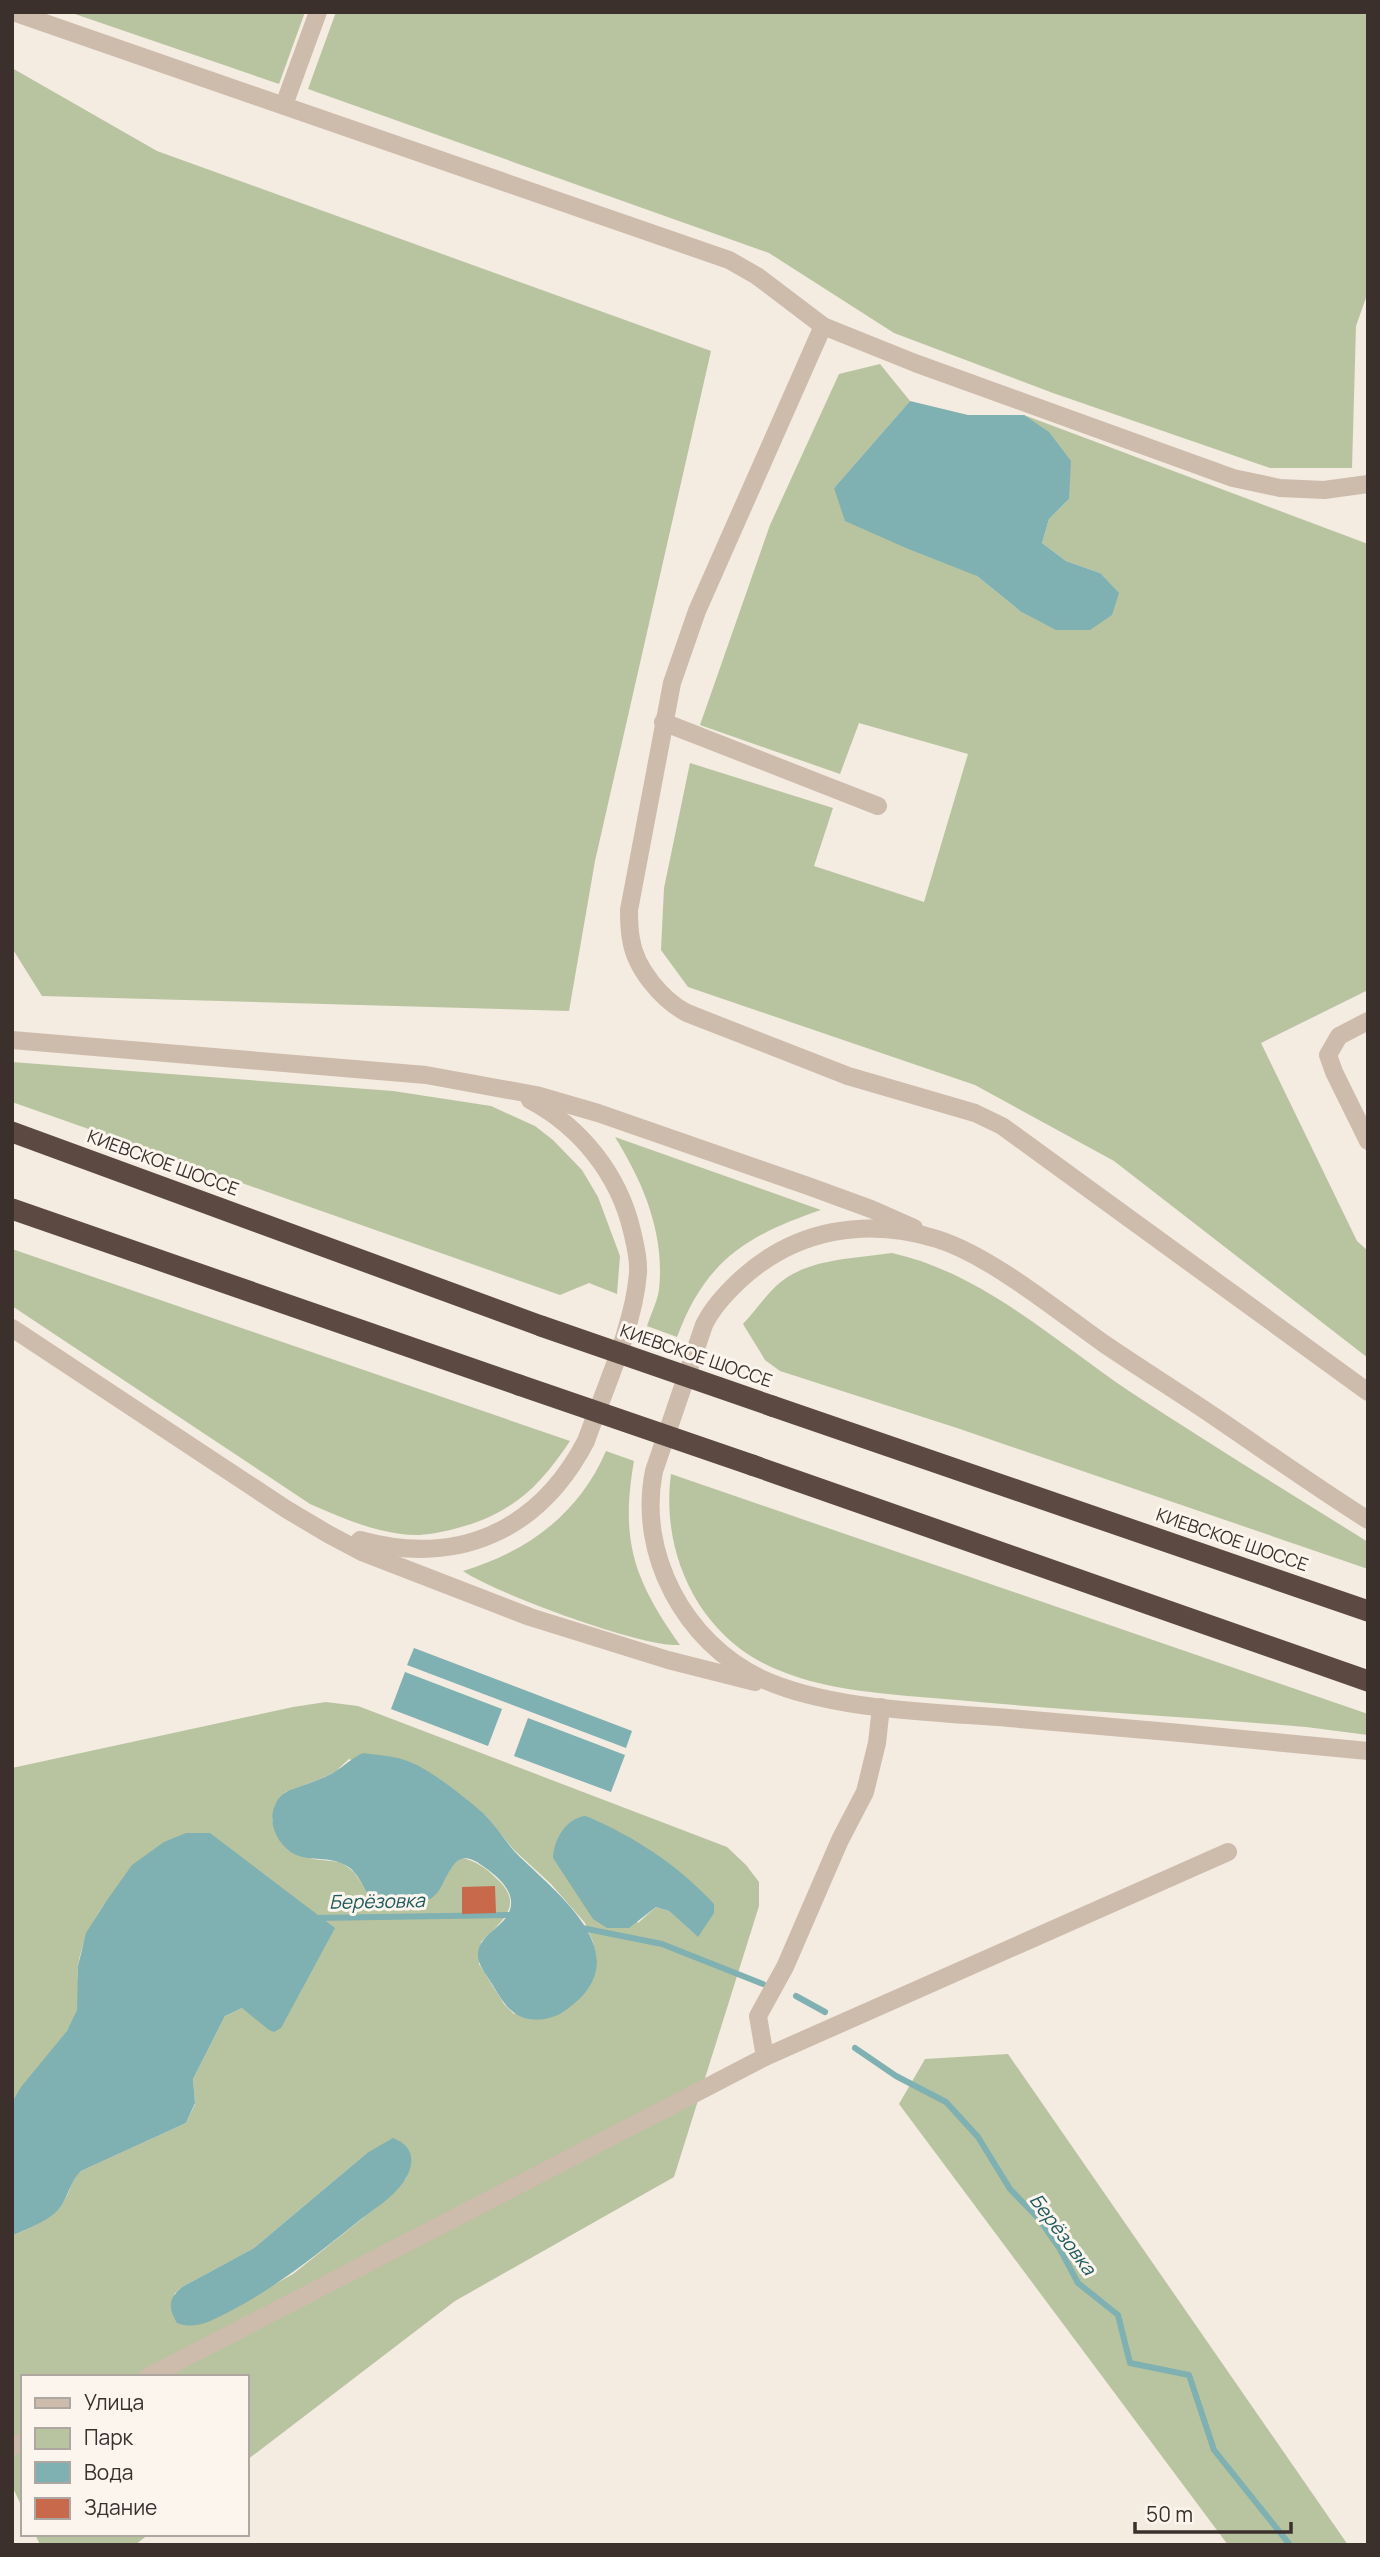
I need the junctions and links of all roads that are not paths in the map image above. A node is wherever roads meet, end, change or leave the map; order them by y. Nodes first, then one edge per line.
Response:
1 (13, 12) edge
2 (318, 12) edge
3 (284, 105) junction
4 (823, 326) junction
5 (1368, 484) edge
6 (663, 722) junction
7 (878, 806) dead end
8 (1368, 1021) edge
9 (12, 1040) edge
10 (505, 1089) junction
11 (12, 1132) edge
12 (1368, 1141) edge
13 (12, 1209) edge
14 (937, 1239) junction
15 (12, 1328) edge
16 (1368, 1392) edge
17 (286, 1508) junction
18 (1368, 1520) edge
19 (1368, 1611) edge
20 (1368, 1681) edge
21 (786, 1689) junction
22 (881, 1707) junction
23 (1368, 1751) edge
24 (1228, 1852) dead end
25 (765, 2057) junction
26 (152, 2375) edge

1 - 3 street
2 - 3 street
3 - 4 street
4 - 5 street
4 - 6 street
6 - 7 street
6 - 16 street
8 - 12 street
9 - 10 street
10 - 14 street
10 - 17 street
11 - 19 highway, КИЕВСКОЕ ШОССЕ, bridge
13 - 20 highway, bridge
14 - 18 street
14 - 21 street
15 - 17 street
17 - 21 street
21 - 22 street
22 - 23 street
22 - 25 street
24 - 25 street
25 - 26 street

